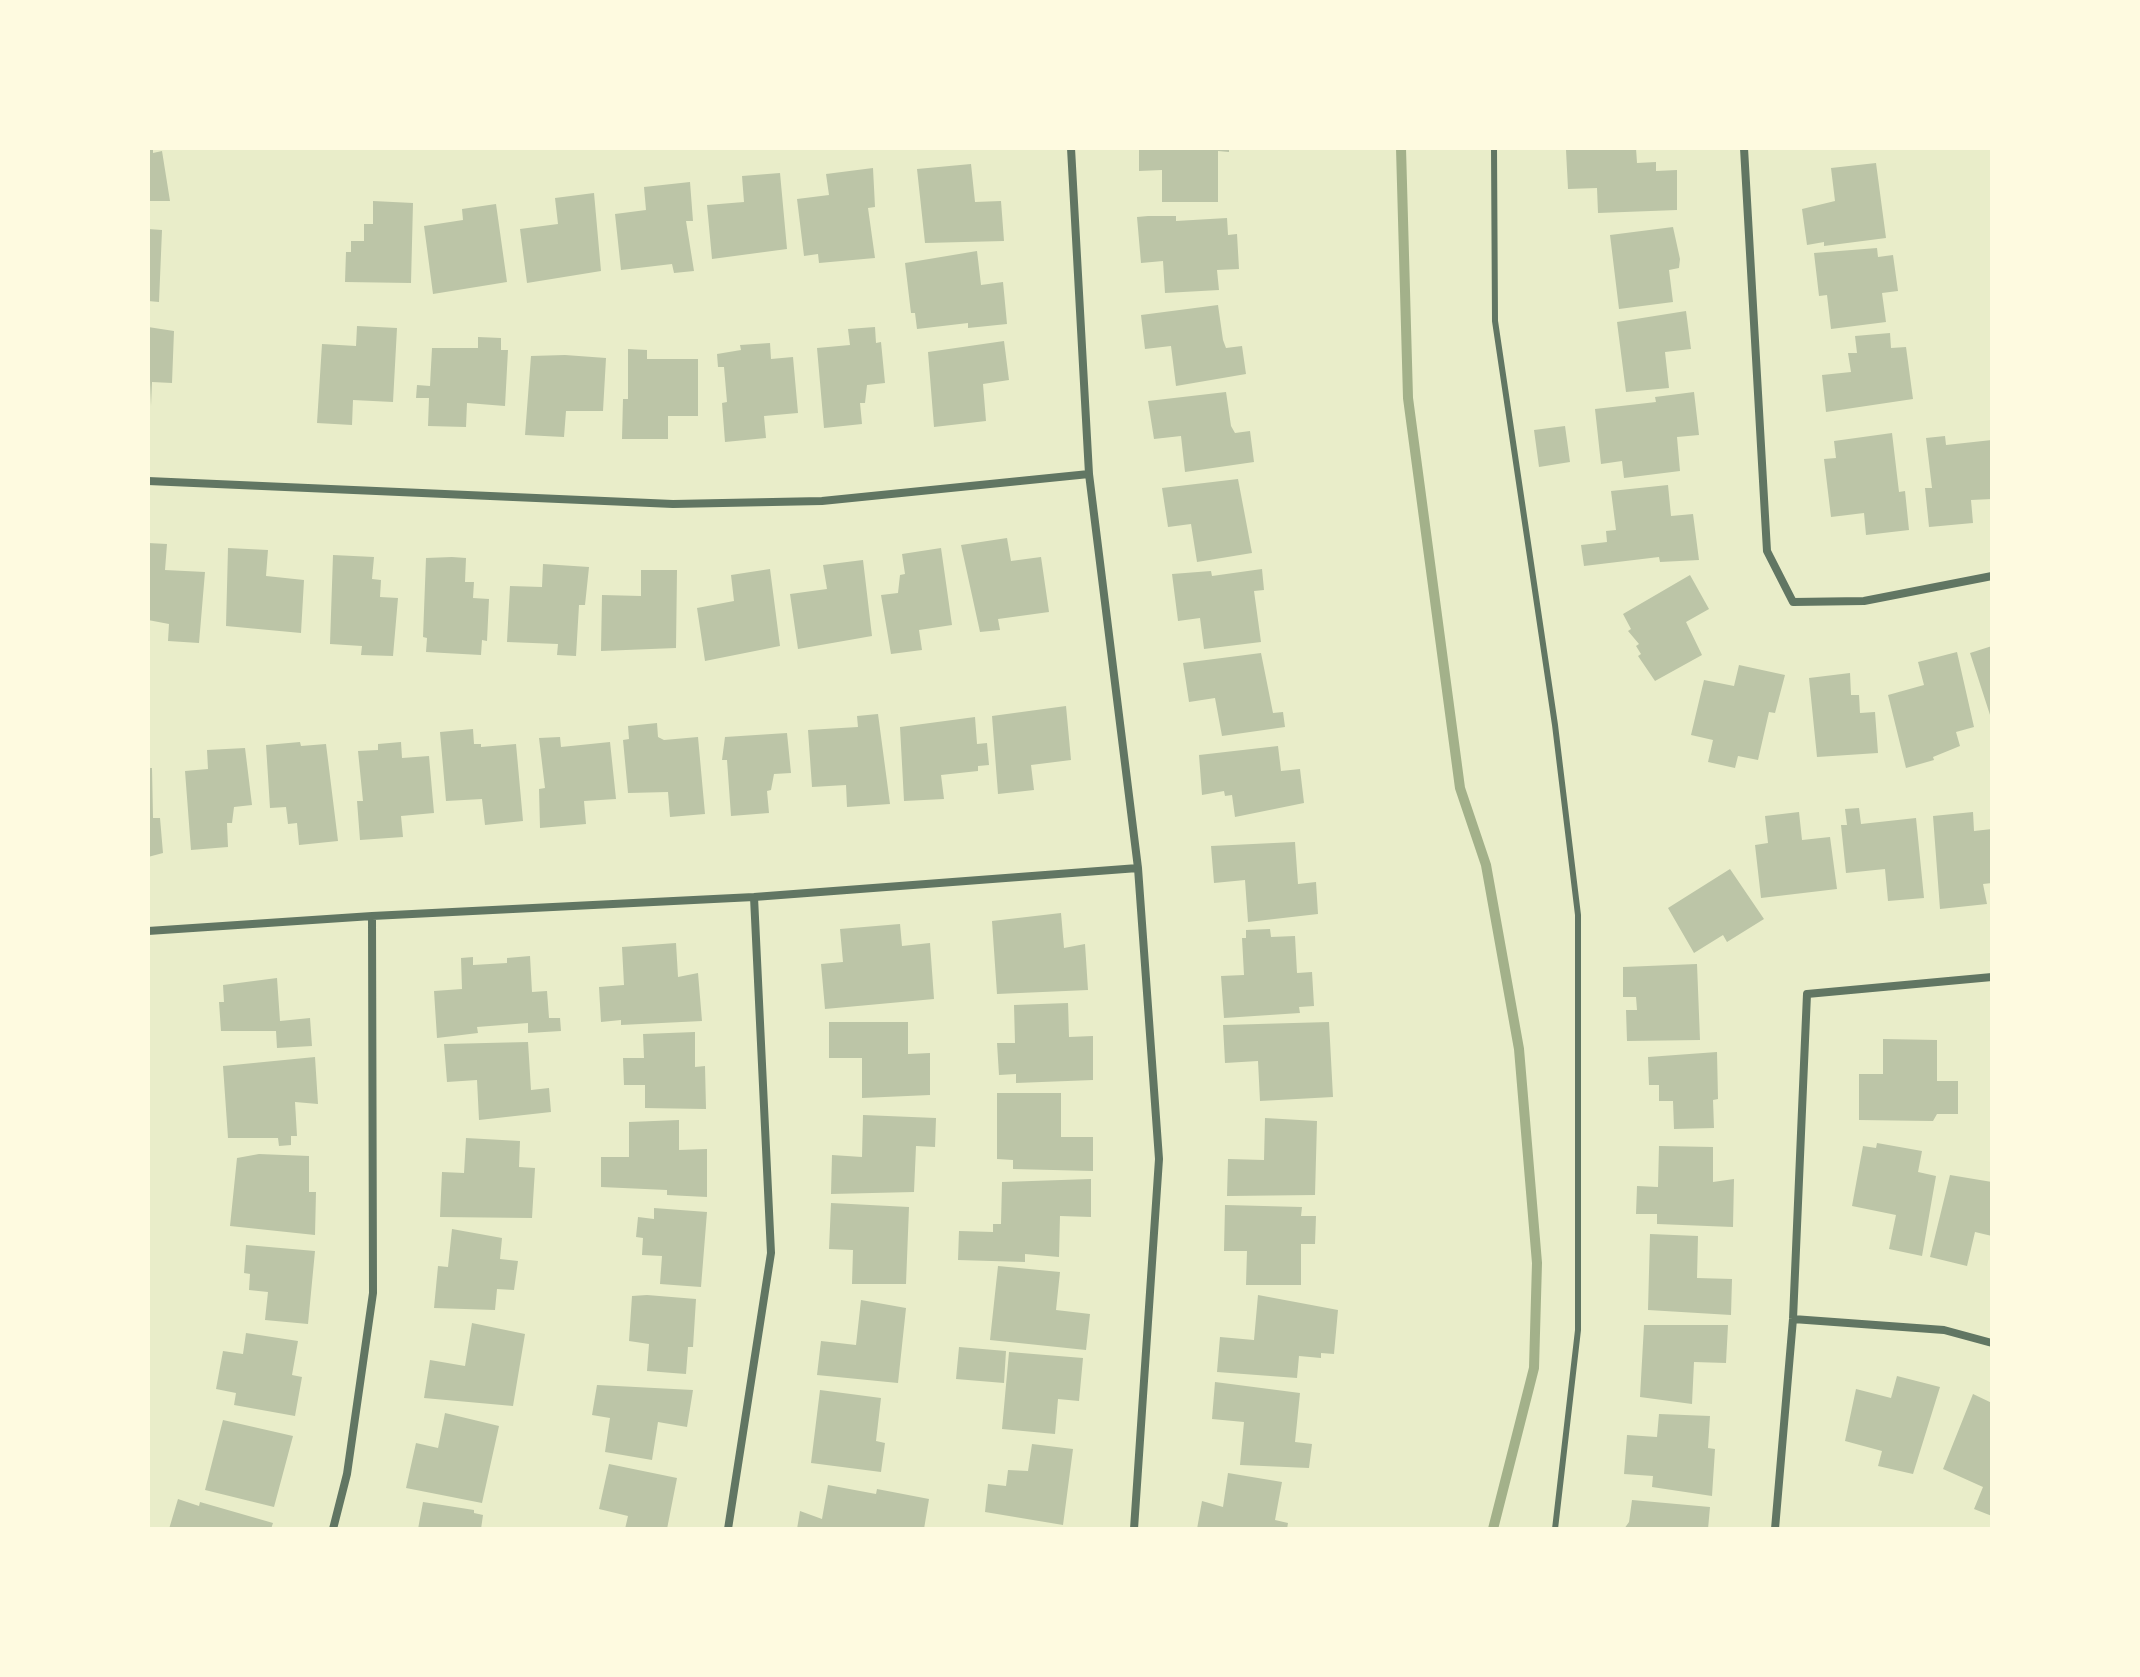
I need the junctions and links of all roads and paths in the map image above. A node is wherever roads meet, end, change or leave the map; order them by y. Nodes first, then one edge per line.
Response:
1 (1071, 148) edge
2 (1494, 148) edge
3 (1744, 148) edge
4 (1089, 474) junction
5 (148, 481) edge
6 (1992, 576) edge
7 (1138, 868) junction
8 (754, 897) junction
9 (372, 916) junction
10 (148, 931) edge
11 (1992, 977) edge
12 (1793, 1319) junction
13 (1992, 1343) edge
14 (333, 1529) edge
15 (728, 1529) edge
16 (1134, 1529) edge
17 (1555, 1529) edge
18 (1775, 1529) edge

1 - 4 street
2 - 17 lane
3 - 6 street
4 - 5 street
4 - 7 street
7 - 8 street
7 - 16 street
8 - 9 street
8 - 15 street
9 - 10 street
9 - 14 street
11 - 12 street
12 - 13 street
12 - 18 street

